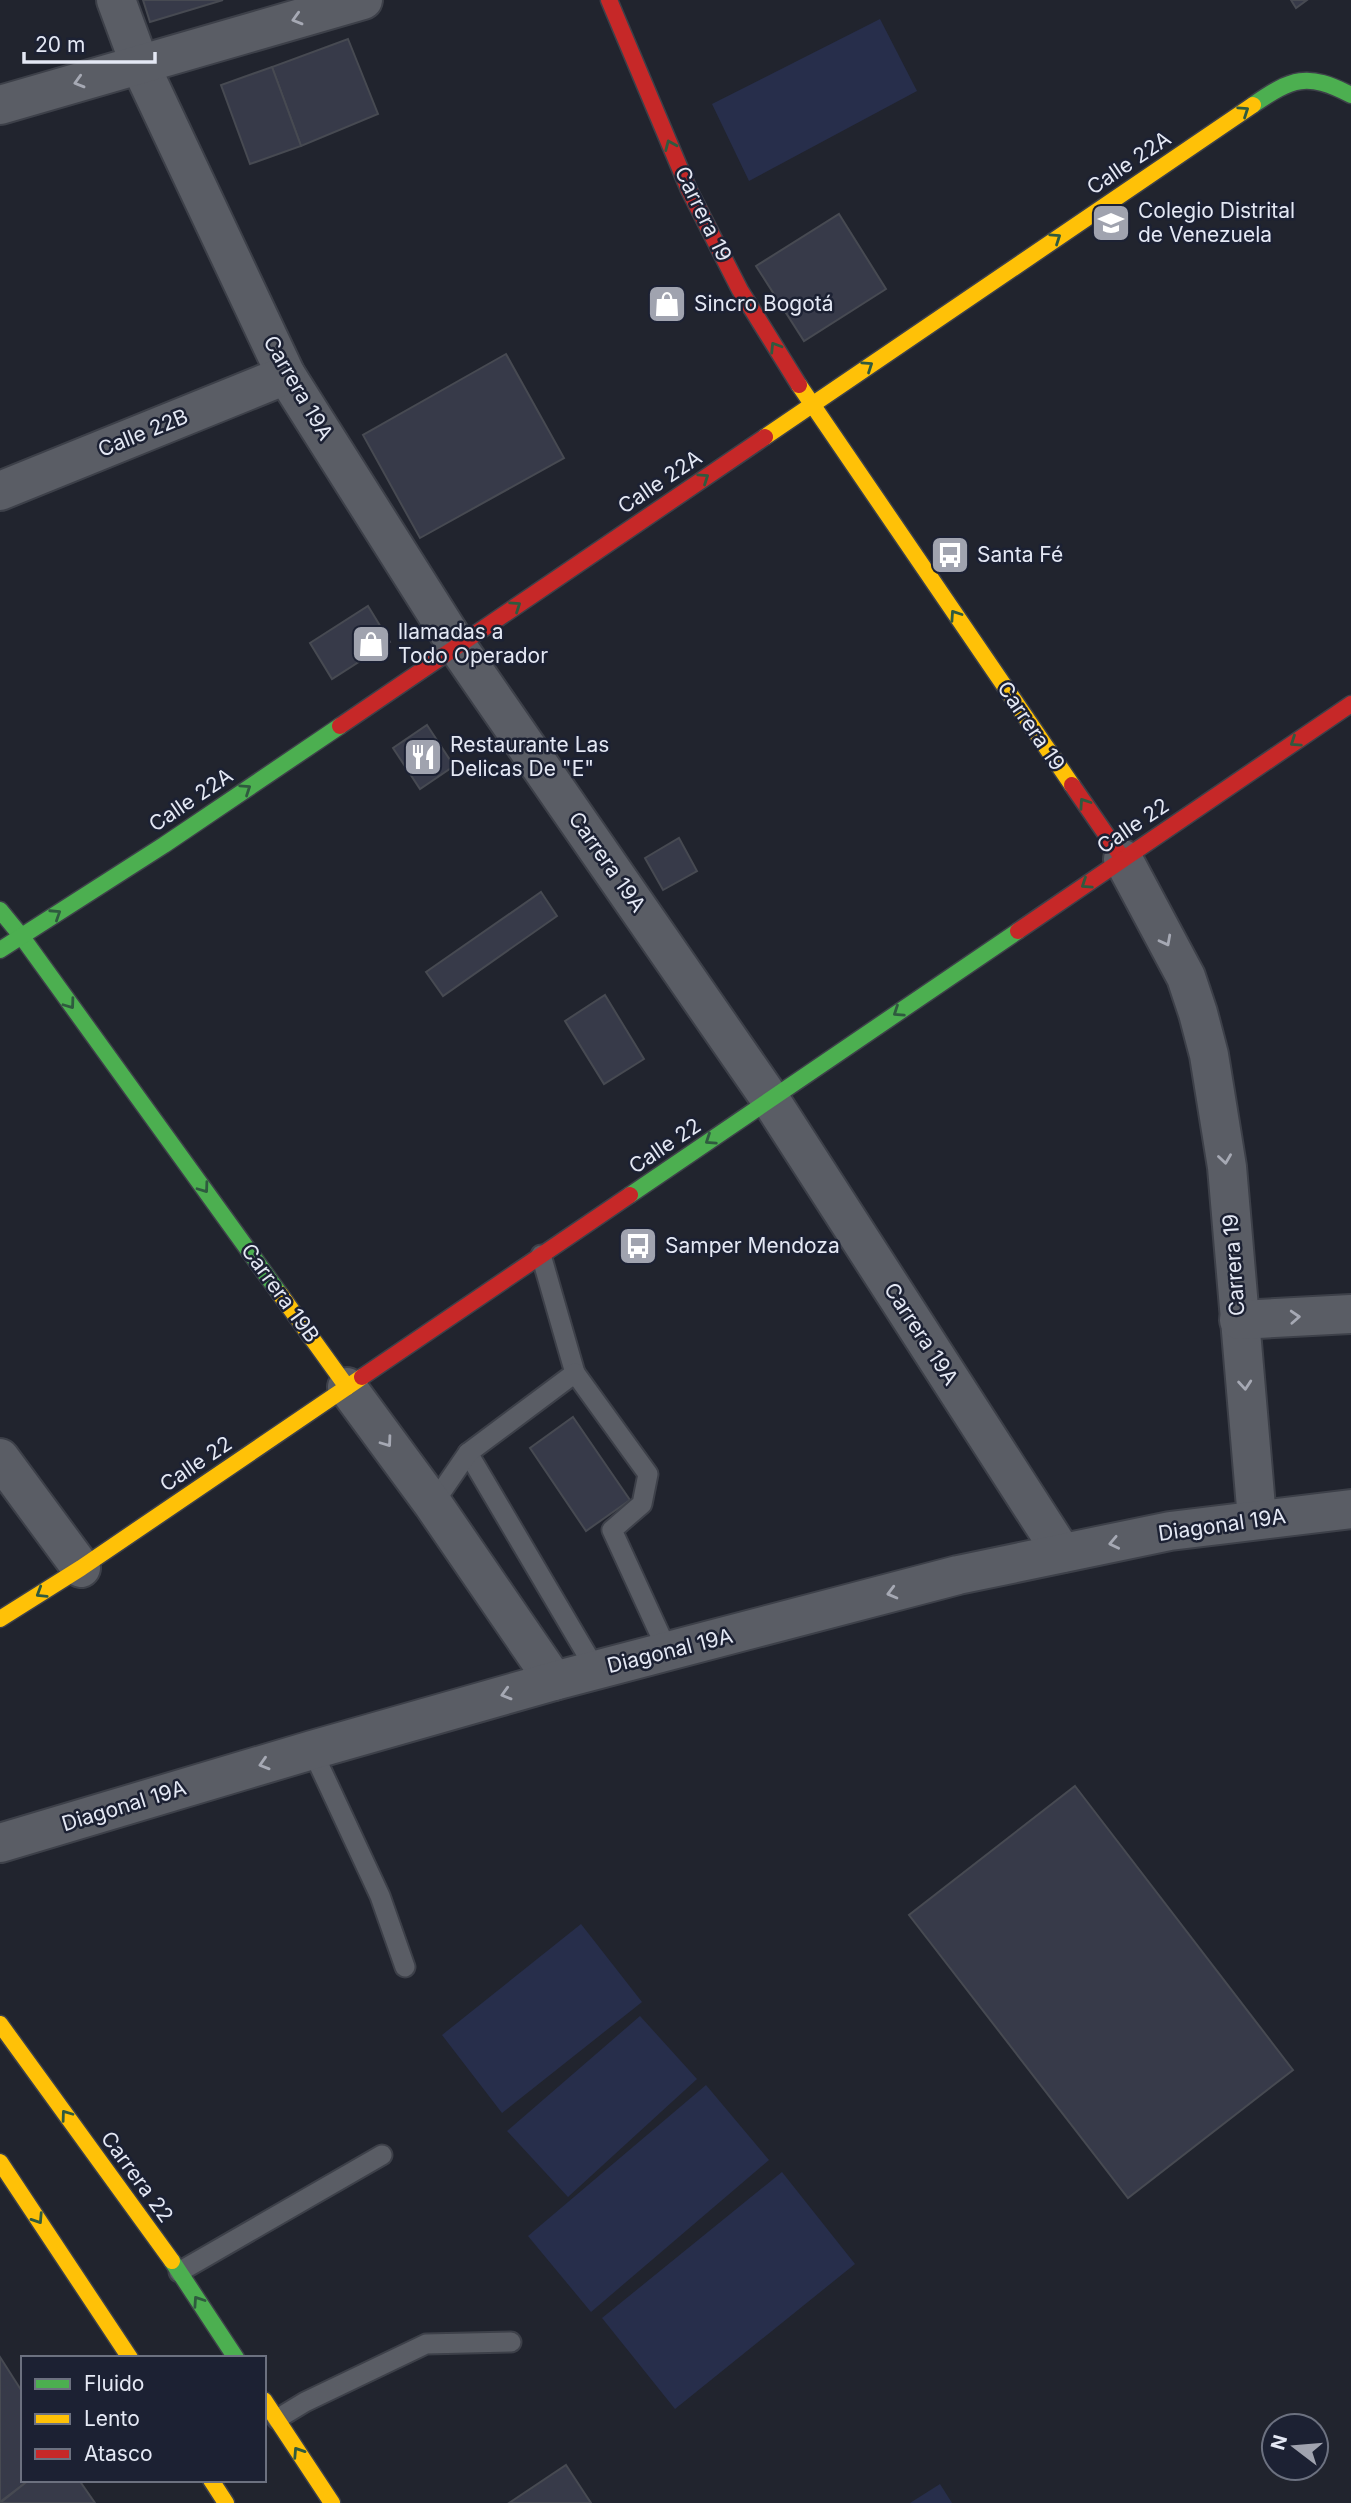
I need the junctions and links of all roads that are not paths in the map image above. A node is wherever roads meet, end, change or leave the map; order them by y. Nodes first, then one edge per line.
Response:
1 (116, 0) edge
2 (363, 0) edge
3 (609, 0) edge
4 (140, 65) junction
5 (1351, 95) edge
6 (0, 104) edge
7 (286, 375) junction
8 (811, 405) junction
9 (0, 491) edge
10 (457, 646) junction
11 (1351, 704) edge
12 (1122, 859) junction
13 (0, 910) edge
14 (22, 937) junction
15 (0, 950) edge
16 (770, 1099) junction
17 (541, 1255) junction
18 (1351, 1314) edge
19 (1239, 1320) junction
20 (575, 1373) junction
21 (347, 1387) junction
22 (468, 1453) junction
23 (0, 1458) edge
24 (433, 1504) junction
25 (1351, 1509) edge
26 (1256, 1519) junction
27 (1062, 1553) junction
28 (81, 1568) junction
29 (0, 1619) edge
30 (668, 1652) junction
31 (596, 1670) junction
32 (554, 1681) junction
33 (312, 1750) junction
34 (0, 1843) edge
35 (405, 1967) dead end
36 (0, 2024) edge
37 (382, 2155) dead end
38 (0, 2162) edge
39 (179, 2272) junction
40 (511, 2342) dead end
41 (129, 2356) edge
42 (235, 2356) edge
43 (266, 2403) edge
44 (277, 2419) junction
45 (212, 2482) edge
46 (226, 2503) edge
47 (332, 2503) edge

1 - 4 street, Carrera 19A
2 -> 4 street
8 -> 3 street, Carrera 19
4 -> 6 street
4 - 7 street, Carrera 19A
8 -> 5 street, Calle 22A
7 - 9 street, Calle 22B
7 - 10 street, Carrera 19A
10 -> 8 street, Calle 22A
12 -> 8 street, Carrera 19
14 -> 10 street, Calle 22A
10 - 16 street, Carrera 19A
11 -> 12 street, Calle 22
12 -> 16 street, Calle 22
12 -> 19 street, Carrera 19
13 - 14 street, Carrera 19B
14 - 15 street, Calle 22A
14 -> 21 street, Carrera 19B
16 -> 17 street, Calle 22
16 - 27 street, Carrera 19A
17 - 20 lane
17 - 21 street, Calle 22
19 -> 18 street
19 -> 26 street, Carrera 19
20 - 22 lane
20 - 30 lane
21 -> 24 street, Carrera 19B
21 - 28 street, Calle 22
22 - 24 lane
22 - 31 lane
23 - 28 street
24 - 32 street, Carrera 19B
25 - 26 street, Diagonal 19A
26 -> 27 street, Diagonal 19A
27 -> 30 street, Diagonal 19A
28 -> 29 street, Calle 22
30 - 31 street, Diagonal 19A
31 - 32 street, Diagonal 19A
32 -> 33 street, Diagonal 19A
33 -> 34 street, Diagonal 19A
33 - 35 lane
39 -> 36 street, Carrera 22
37 - 39 lane
38 -> 41 street
42 -> 39 street, Carrera 22
40 - 44 lane
43 - 44 street
47 -> 44 street
45 - 46 street

